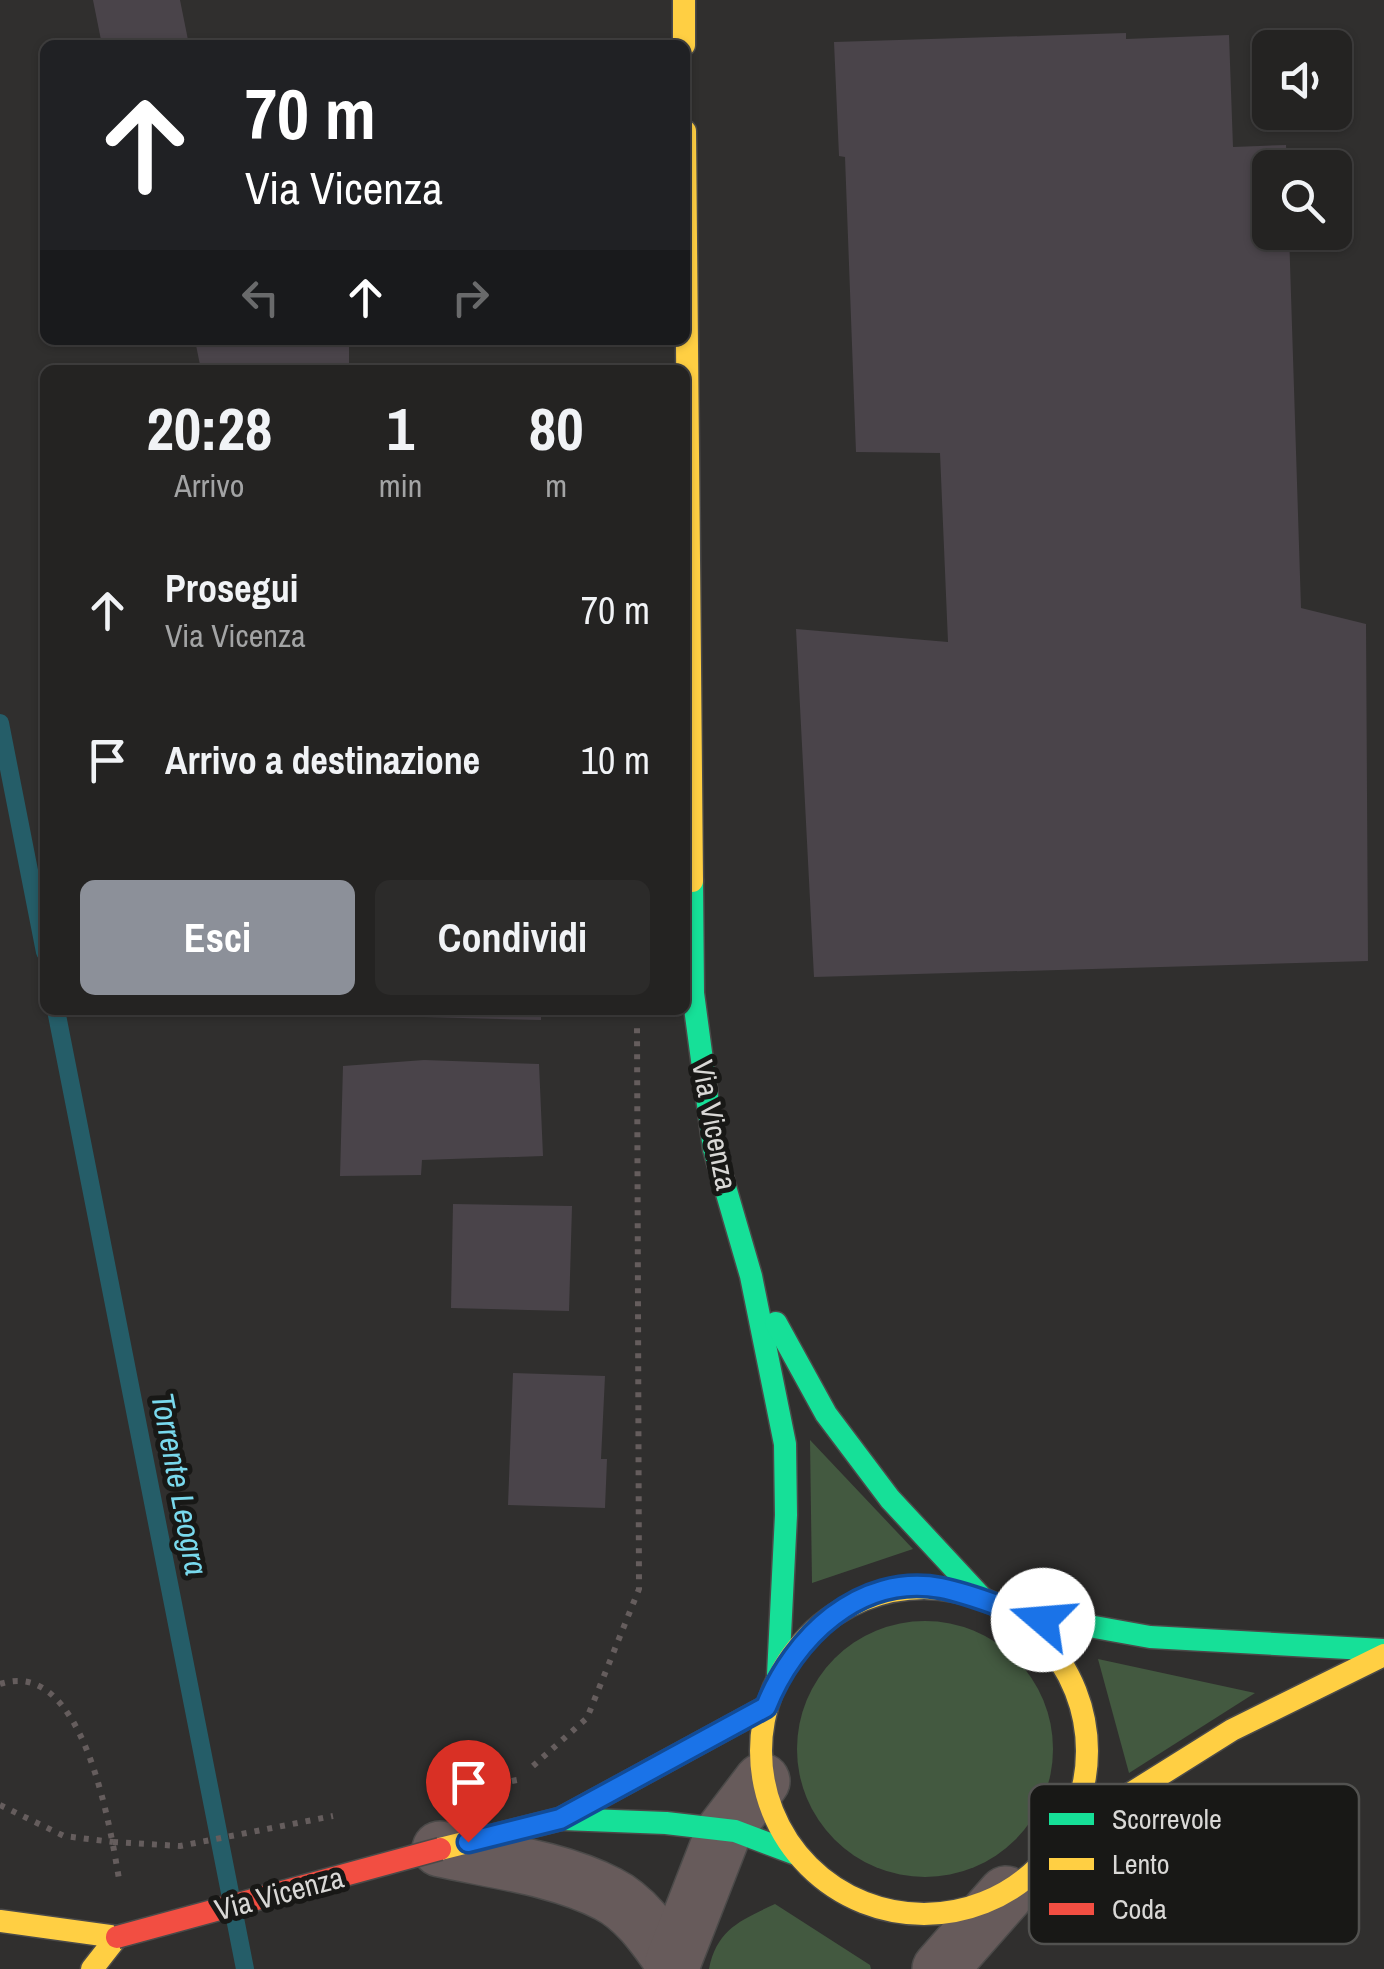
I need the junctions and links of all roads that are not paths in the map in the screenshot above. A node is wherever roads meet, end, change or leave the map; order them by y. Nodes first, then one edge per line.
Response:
1 (684, 0) edge
2 (684, 40) edge
3 (690, 670) edge
4 (751, 1276) junction
5 (982, 1598) junction
6 (1011, 1612) junction
7 (1384, 1652) edge
8 (778, 1674) junction
9 (766, 1707) junction
10 (762, 1780) junction
11 (1084, 1784) edge
12 (1146, 1784) edge
13 (560, 1819) junction
14 (724, 1832) junction
15 (440, 1849) junction
16 (796, 1854) junction
17 (1029, 1876) edge
18 (1006, 1894) junction
19 (0, 1921) edge
20 (117, 1938) junction
21 (673, 1966) edge
22 (92, 1969) edge
23 (940, 1969) edge

1 - 2 main road
3 - 4 main road, Via Vicenza
4 - 5 main road, Via Vicenza
4 - 8 main road, Via Vicenza
5 - 6 main road, Via Vicenza
5 - 8 main road, Via Vicenza
6 - 7 main road
6 - 11 main road, Via Vicenza
7 - 12 main road
8 - 9 main road, Via Vicenza
9 - 10 main road, Via Vicenza
9 - 13 main road
10 - 14 street, Via Vicenza
10 - 16 main road, Via Vicenza
13 - 14 main road, Via Vicenza
13 - 15 main road, Via Vicenza
14 - 16 main road, Via Vicenza
14 - 21 street, Via Vicenza
15 - 20 main road, Via Vicenza, bridge
15 - 21 street, Via Vicenza
16 - 18 main road, Via Vicenza
17 - 18 main road, Via Vicenza
18 - 23 street, Via Vicenza
19 - 20 main road, Via Vicenza
20 - 22 main road

